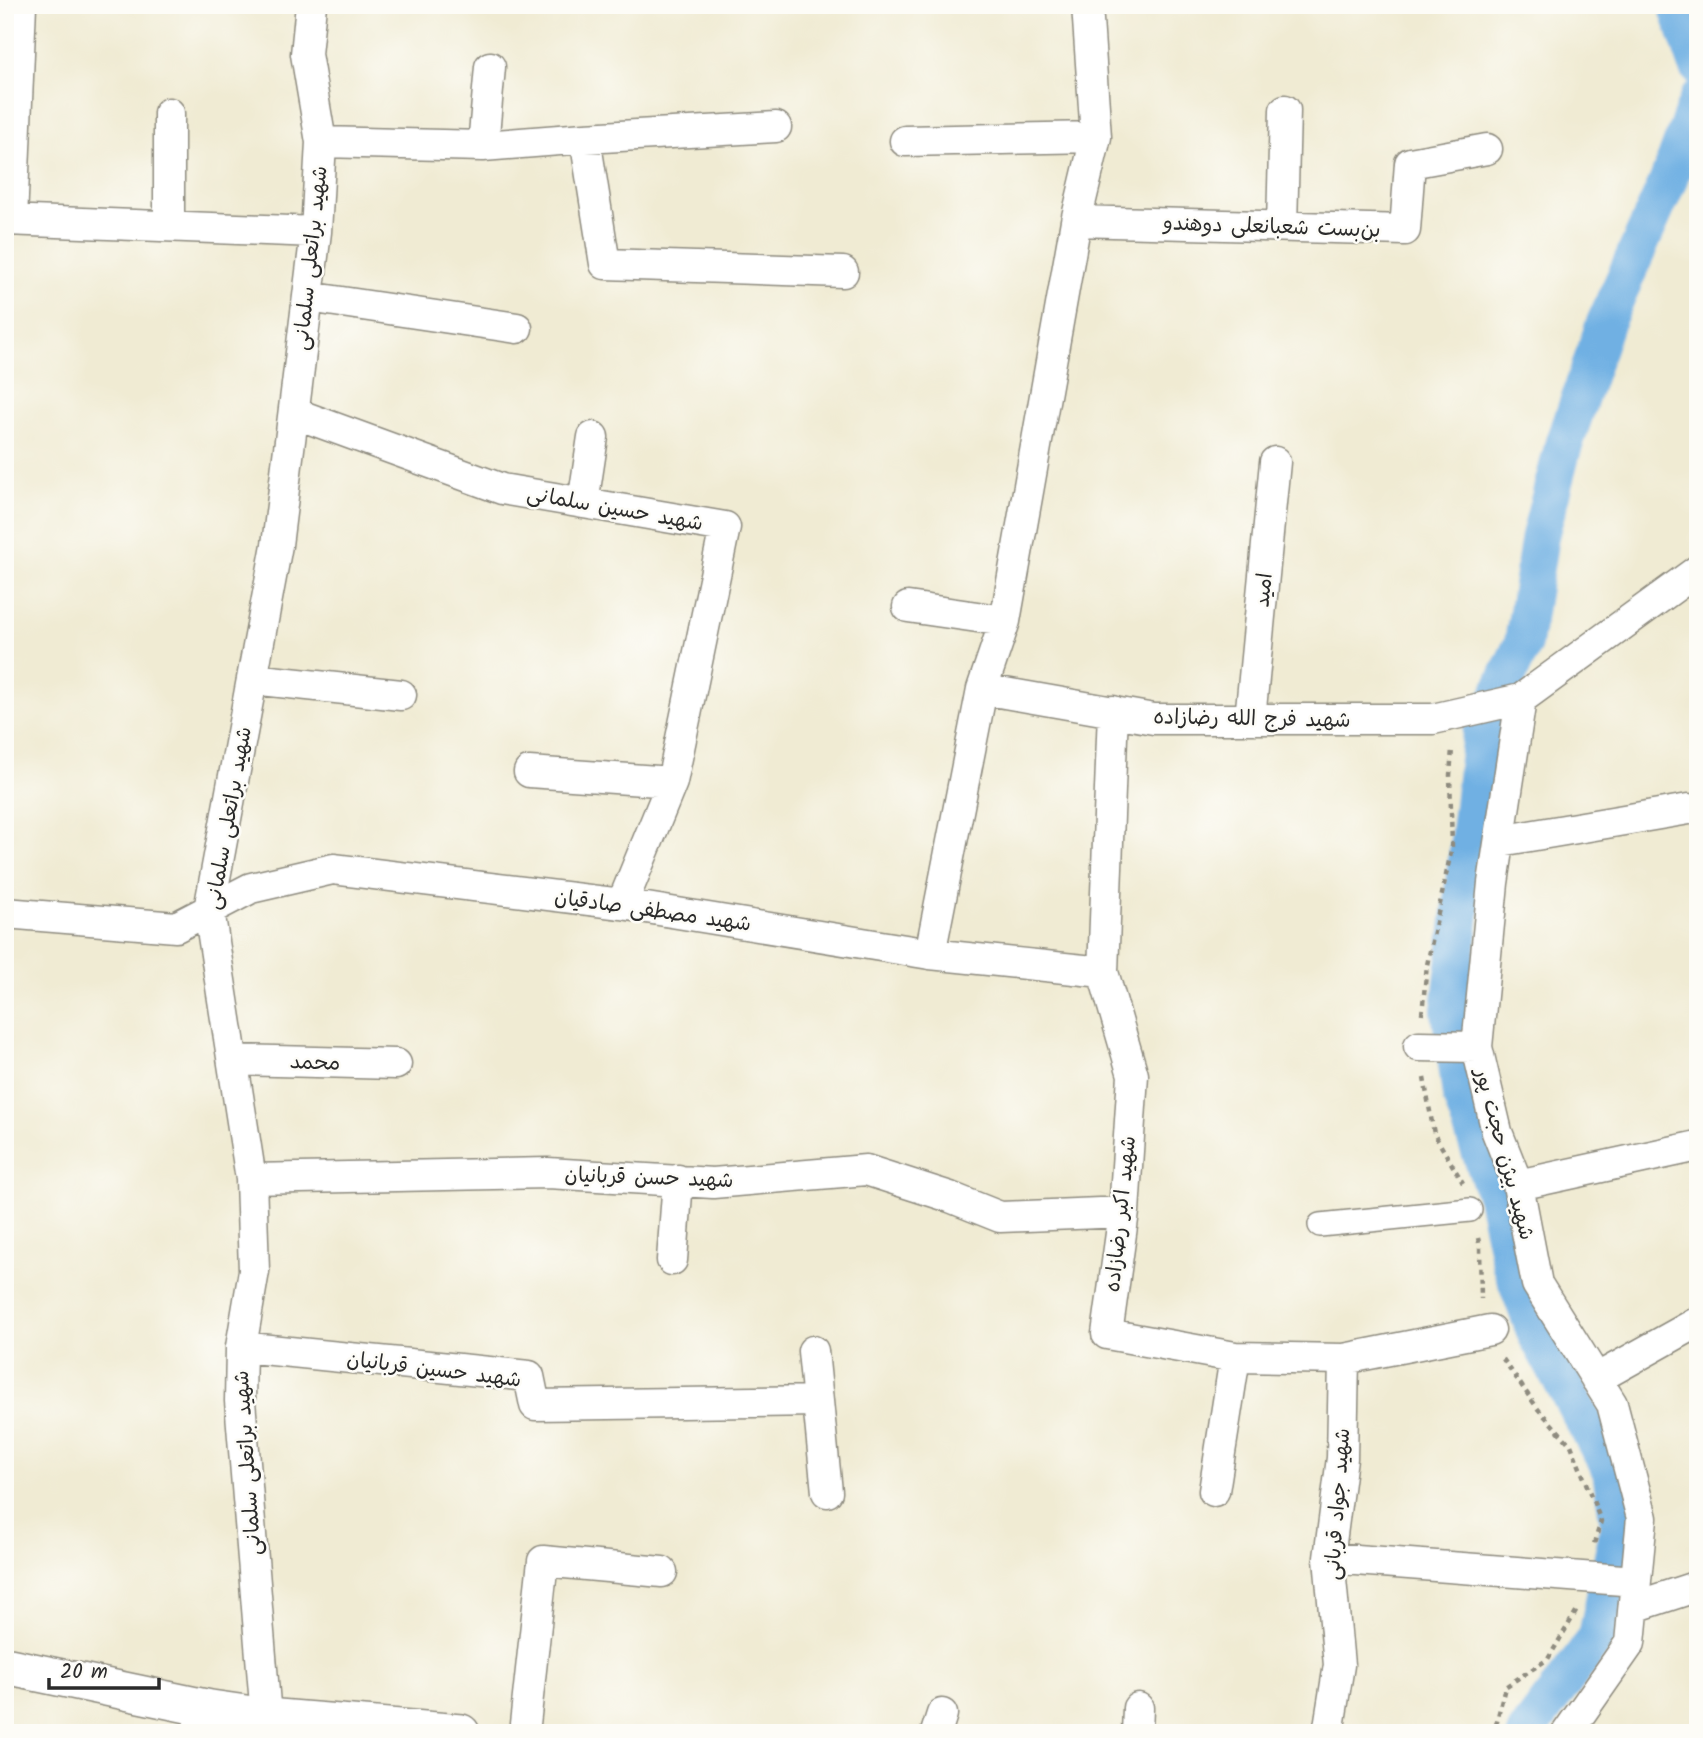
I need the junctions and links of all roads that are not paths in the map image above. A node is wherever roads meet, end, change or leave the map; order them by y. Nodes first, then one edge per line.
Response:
1 (22, 5) edge
2 (311, 5) edge
3 (1087, 5) edge
4 (489, 67) dead end
5 (1284, 110) dead end
6 (169, 113) dead end
7 (776, 127) dead end
8 (1096, 137) junction
9 (584, 138) junction
10 (905, 141) dead end
11 (321, 142) junction
12 (483, 146) junction
13 (1487, 149) dead end
14 (9, 220) edge
15 (1076, 221) junction
16 (169, 226) junction
17 (1283, 226) junction
18 (316, 232) junction
19 (844, 272) dead end
20 (308, 297) junction
21 (517, 328) dead end
22 (294, 413) junction
23 (593, 437) dead end
24 (1275, 461) dead end
25 (583, 503) junction
26 (1698, 570) edge
27 (908, 607) dead end
28 (1006, 621) junction
29 (252, 679) junction
30 (982, 688) junction
31 (401, 695) dead end
32 (1521, 699) junction
33 (1113, 711) junction
34 (1250, 719) junction
35 (529, 772) dead end
36 (672, 782) junction
37 (1689, 809) dead end
38 (1500, 841) junction
39 (622, 904) junction
40 (208, 910) junction
41 (5, 913) edge
42 (930, 954) junction
43 (1103, 972) junction
44 (1419, 1046) dead end
45 (1477, 1047) junction
46 (234, 1060) junction
47 (396, 1064) dead end
48 (1698, 1146) edge
49 (251, 1179) junction
50 (678, 1180) junction
51 (1518, 1185) junction
52 (1470, 1210) dead end
53 (1124, 1212) junction
54 (1320, 1225) dead end
55 (672, 1261) dead end
56 (1698, 1322) edge
57 (1489, 1330) dead end
58 (241, 1347) junction
59 (813, 1351) dead end
60 (1235, 1357) junction
61 (1344, 1359) junction
62 (1596, 1379) junction
63 (818, 1401) junction
64 (1214, 1491) dead end
65 (827, 1492) dead end
66 (1329, 1558) junction
67 (662, 1572) dead end
68 (1698, 1586) edge
69 (1635, 1594) junction
70 (5, 1666) edge
71 (203, 1721) edge
72 (270, 1725) edge
73 (461, 1733) edge
74 (524, 1733) edge
75 (1328, 1733) edge
76 (1567, 1733) edge

1 - 14 street
2 - 11 street, شهید براتعلی سلمانی
3 - 8 street
4 - 12 street
5 - 17 street
6 - 16 street
7 - 9 street
8 - 10 street
8 - 15 street
9 - 12 street
9 - 19 street
11 - 12 street
11 - 18 street, شهید براتعلی سلمانی
13 - 17 street, بن‌بست شعبانعلی دوهندو
14 - 16 street
15 - 17 street, بن‌بست شعبانعلی دوهندو
15 - 28 street
16 - 18 street
18 - 20 street, شهید براتعلی سلمانی
20 - 21 street
20 - 22 street, شهید براتعلی سلمانی
22 - 25 street, شهید حسین سلمانی
22 - 29 street, شهید براتعلی سلمانی
23 - 25 street
24 - 34 street, امید
25 - 36 street, شهید حسین سلمانی
26 - 32 street
27 - 28 street
28 - 30 street
29 - 31 street
29 - 40 street, شهید براتعلی سلمانی
30 - 33 street, شهید فرج الله رضازاده
30 - 42 street
32 - 34 street, شهید فرج الله رضازاده
32 - 38 street, شهید بیژن حجت پور
33 - 34 street, شهید فرج الله رضازاده
33 - 43 street, شهید اکبر رضازاده
35 - 36 street
36 - 39 street, شهید حسین سلمانی
37 - 38 street
38 - 45 street, شهید بیژن حجت پور
39 - 40 street, شهید مصطفی صادقیان
39 - 42 street, شهید مصطفی صادقیان
40 - 41 street, شهید مصطفی صادقیان
40 - 46 street, شهید براتعلی سلمانی
42 - 43 street, شهید مصطفی صادقیان
43 - 53 street, شهید اکبر رضازاده
44 - 45 street
45 - 51 street, شهید بیژن حجت پور
46 - 47 street, محمد
46 - 49 street, شهید براتعلی سلمانی
48 - 51 street
49 - 50 street, شهید حسن قربانیان
49 - 58 street, شهید براتعلی سلمانی
50 - 53 street, شهید حسن قربانیان
50 - 55 street
51 - 62 street, شهید بیژن حجت پور
52 - 54 street
53 - 60 street, شهید اکبر رضازاده
56 - 62 street
57 - 61 street, شهید اکبر رضازاده
58 - 63 street, شهید حسین قربانیان
58 - 72 street, شهید براتعلی سلمانی
59 - 63 street
60 - 61 street, شهید اکبر رضازاده
60 - 64 street
61 - 66 street, شهید جواد قربانی
62 - 69 street, شهید بیژن حجت پور
63 - 65 street
66 - 69 street
66 - 75 street, شهید جواد قربانی
67 - 74 street
68 - 69 street
69 - 76 street, شهید بیژن حجت پور
70 - 71 street
71 - 72 street
72 - 73 street

